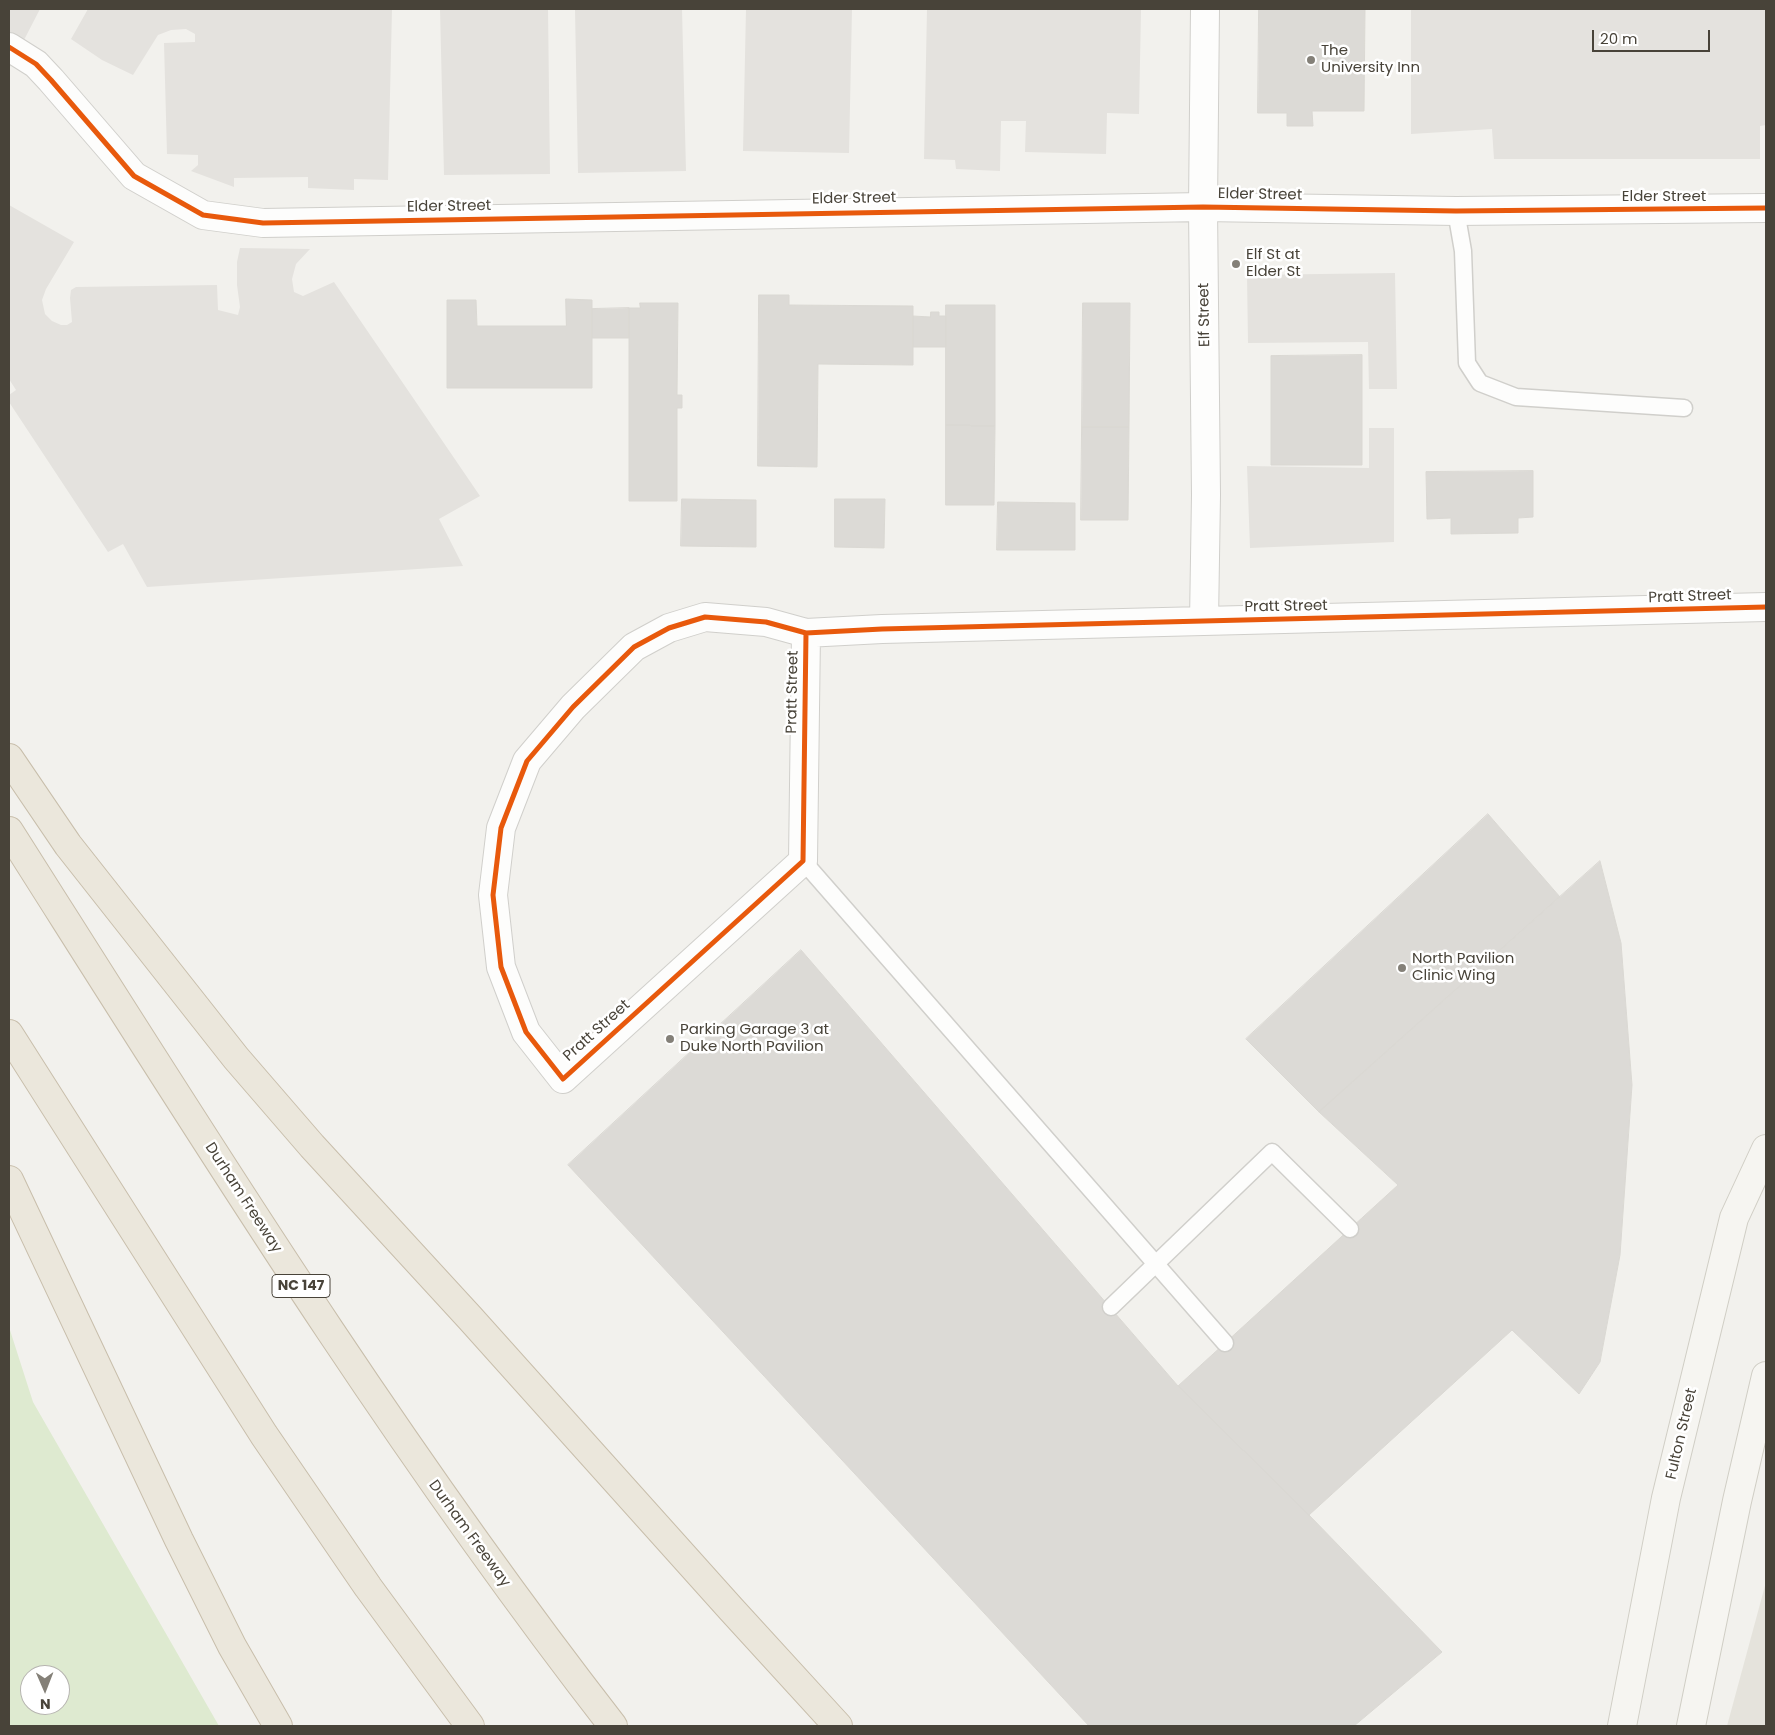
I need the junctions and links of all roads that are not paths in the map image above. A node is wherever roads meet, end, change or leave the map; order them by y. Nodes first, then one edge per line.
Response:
1 (1205, 9) edge
2 (9, 47) edge
3 (1203, 207) junction
4 (1766, 208) edge
5 (1456, 211) junction
6 (1684, 408) dead end
7 (1766, 607) edge
8 (1204, 621) junction
9 (806, 633) junction
10 (9, 758) edge
11 (9, 831) edge
12 (803, 861) junction
13 (9, 1034) edge
14 (1766, 1149) edge
15 (9, 1180) edge
16 (1350, 1229) dead end
17 (1154, 1264) junction
18 (1111, 1307) dead end
19 (1225, 1343) dead end
20 (1766, 1376) edge
21 (278, 1726) edge
22 (470, 1726) edge
23 (613, 1726) edge
24 (838, 1726) edge
25 (1622, 1726) edge
26 (1691, 1726) edge

1 - 3 street, Elf Street
2 - 3 street, Elder Street
3 - 5 street, Elder Street
3 - 8 street, Elf Street
4 - 5 street, Elder Street
5 - 6 lane
7 - 8 street, Pratt Street
8 - 9 street, Pratt Street
9 - 12 street, Pratt Street
9 - 12 street, Pratt Street
10 - 24 highway
11 - 23 highway, Durham Freeway / NC 147
12 - 17 lane
13 - 22 highway
14 - 25 main road, Fulton Street
15 - 21 highway
16 - 17 lane
17 - 18 lane
17 - 19 lane
20 - 26 main road

